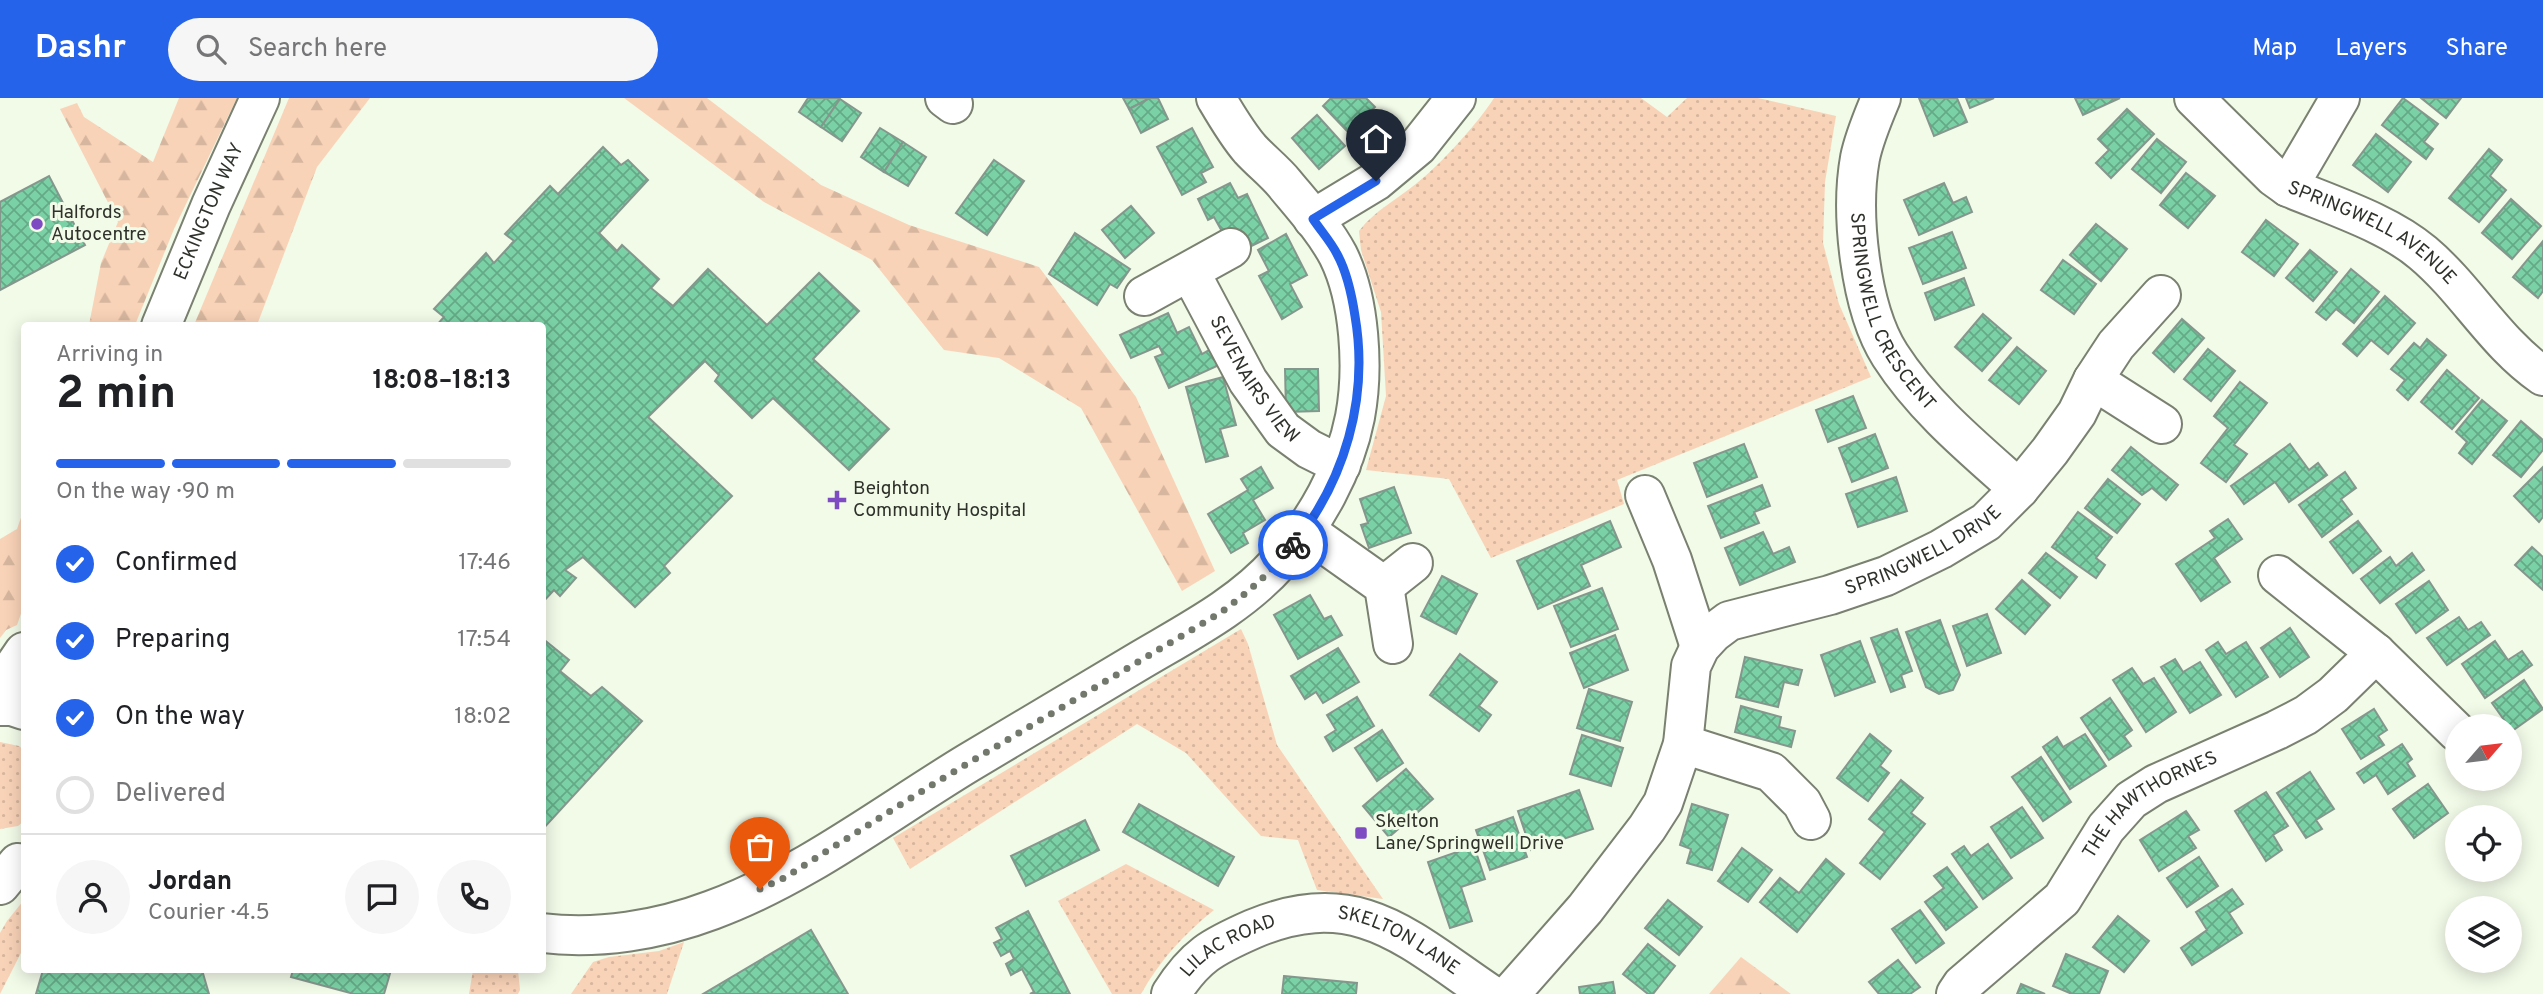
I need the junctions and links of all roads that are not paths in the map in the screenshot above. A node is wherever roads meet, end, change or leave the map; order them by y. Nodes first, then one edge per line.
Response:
1 (260, 98) edge
2 (1216, 98) edge
3 (1456, 98) edge
4 (1881, 98) edge
5 (2194, 98) edge
6 (2340, 98) edge
7 (2288, 187) junction
8 (1313, 219) junction
9 (1231, 248) dead end
10 (1190, 271) junction
11 (2161, 295) dead end
12 (1144, 296) dead end
13 (163, 322) edge
14 (2543, 376) edge
15 (2093, 380) junction
16 (2162, 424) dead end
17 (1341, 465) junction
18 (2019, 489) junction
19 (1645, 495) dead end
20 (1305, 530) junction
21 (2278, 575) dead end
22 (1393, 644) dead end
23 (1700, 647) junction
24 (2376, 653) junction
25 (21, 656) edge
26 (0, 687) edge
27 (0, 706) edge
28 (21, 709) edge
29 (2445, 720) edge
30 (1683, 744) junction
31 (1811, 820) dead end
32 (1297, 914) joint
33 (546, 934) edge
34 (1171, 994) edge
35 (1490, 994) edge
36 (1510, 994) edge
37 (1956, 994) edge

1 - 13 street, ECKINGTON WAY
2 - 8 street
3 - 8 street
4 - 18 street, SPRINGWELL CRESCENT
5 - 7 street, SPRINGWELL AVENUE
6 - 7 street
7 - 14 street, SPRINGWELL AVENUE
8 - 17 street
9 - 10 street
10 - 12 street
10 - 17 street, SEVENAIRS VIEW
11 - 15 street, SPRINGWELL DRIVE
15 - 16 street
15 - 18 street, SPRINGWELL DRIVE
17 - 20 street
18 - 23 street, SPRINGWELL DRIVE
19 - 23 street
20 - 22 street
20 - 33 street
21 - 24 street
23 - 30 street, SPRINGWELL DRIVE
24 - 29 street
24 - 37 street, THE HAWTHORNES
25 - 26 street
27 - 28 street
30 - 31 street
30 - 36 street, SPRINGWELL DRIVE
32 - 34 street, LILAC ROAD
32 - 35 street, SKELTON LANE

